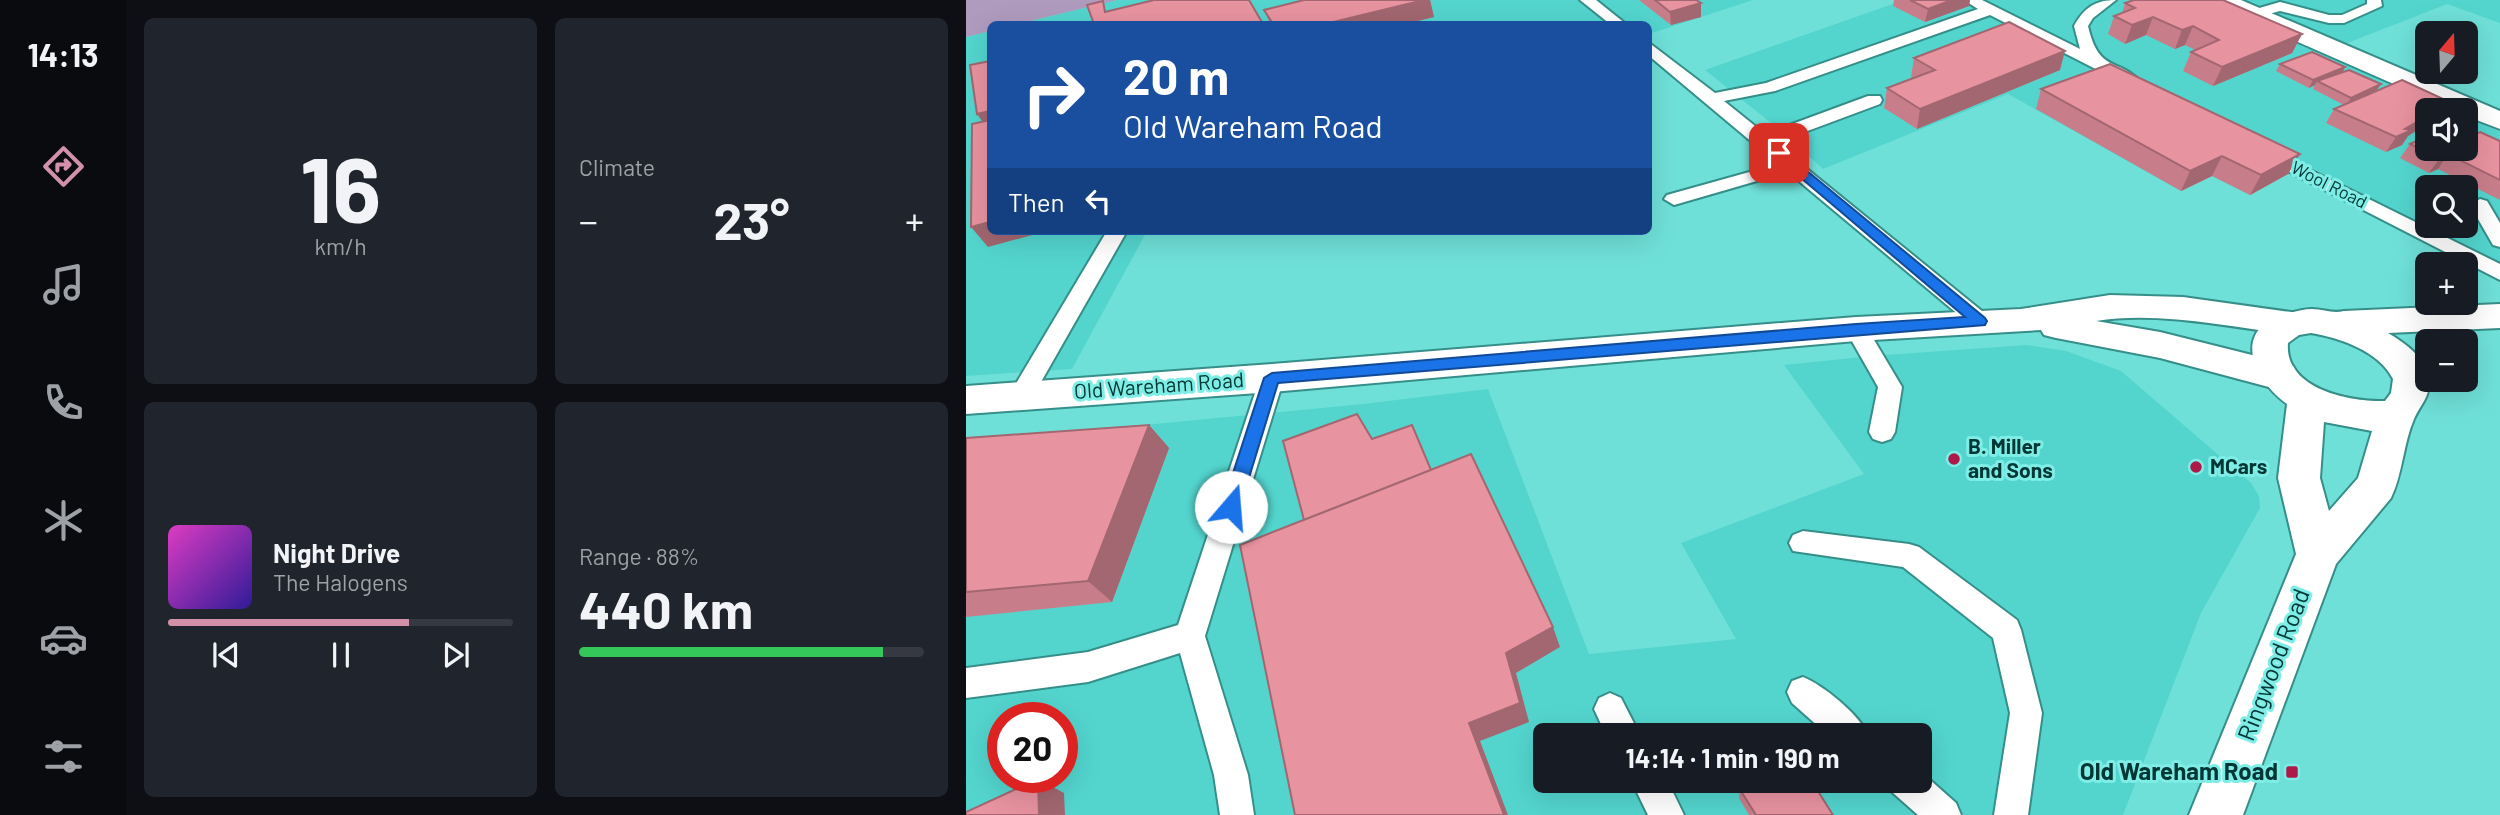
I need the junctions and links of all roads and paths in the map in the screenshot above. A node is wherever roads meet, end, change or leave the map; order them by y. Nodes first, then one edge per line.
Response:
1 (1587, 0) edge
2 (1971, 0) edge
3 (2109, 0) edge
4 (2222, 0) edge
5 (2374, 0) edge
6 (1990, 10) junction
7 (2254, 14) junction
8 (1615, 21) edge
9 (1657, 62) edge
10 (2102, 66) junction
11 (2150, 92) edge
12 (1714, 99) junction
13 (1874, 100) dead end
14 (2500, 121) edge
15 (1764, 141) junction
16 (2246, 142) edge
17 (1793, 165) junction
18 (1674, 200) dead end
19 (2480, 205) dead end
20 (1115, 235) edge
21 (2500, 241) edge
22 (2500, 273) edge
23 (2500, 316) edge
24 (1980, 321) junction
25 (2021, 321) junction
26 (2293, 323) junction
27 (2332, 323) junction
28 (2500, 324) edge
29 (1856, 329) junction
30 (2478, 338) edge
31 (1272, 378) junction
32 (2293, 387) junction
33 (2412, 387) edge
34 (1020, 397) junction
35 (966, 400) edge
36 (1882, 432) dead end
37 (1803, 543) dead end
38 (2318, 554) junction
39 (1190, 636) junction
40 (966, 683) edge
41 (1803, 692) dead end
42 (1838, 723) edge
43 (1655, 793) edge
44 (1919, 793) edge
45 (1237, 815) edge
46 (1667, 815) edge
47 (1944, 815) edge
48 (2011, 815) edge
49 (2216, 815) edge

1 - 8 lane
2 - 6 lane
3 - 10 lane
4 - 7 street
5 - 7 lane
6 - 10 lane
6 - 12 lane
7 - 14 street
9 - 12 lane
10 - 11 lane
12 - 15 lane
13 - 15 lane
15 - 17 lane
16 - 22 lane, Wool Road
17 - 18 lane
17 - 24 lane
19 - 21 lane
20 - 34 lane
23 - 27 street
24 - 25 street, Old Wareham Road
24 - 29 street, Old Wareham Road
25 - 26 street, Old Wareham Road
25 - 32 street, Old Wareham Road
26 - 27 street, Old Wareham Road
26 - 32 street
27 - 33 street
28 - 30 street
29 - 31 street, Old Wareham Road
29 - 36 lane
31 - 34 street, Old Wareham Road
31 - 39 lane
32 - 33 street, Old Wareham Road
32 - 38 street
33 - 38 street, Ringwood Road
34 - 35 street, Old Wareham Road
37 - 48 lane
38 - 49 street, Ringwood Road
39 - 40 lane
39 - 45 lane
41 - 42 lane
43 - 46 lane
44 - 47 lane

